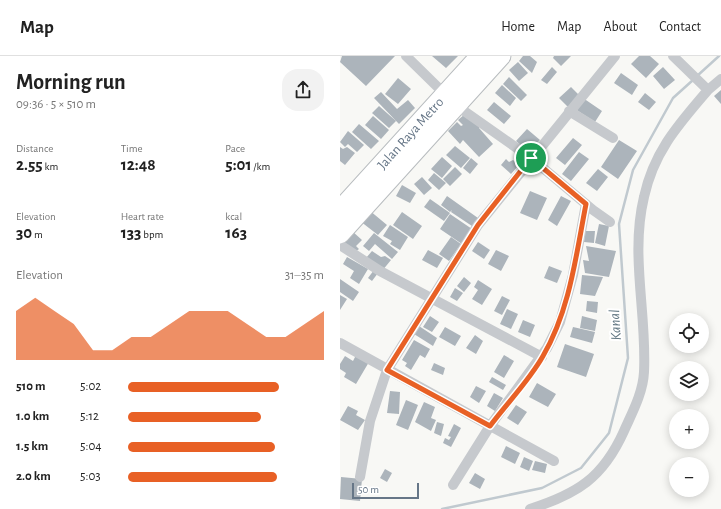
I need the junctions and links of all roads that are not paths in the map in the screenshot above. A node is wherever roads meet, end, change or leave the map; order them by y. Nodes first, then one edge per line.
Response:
1 (406, 56) edge
2 (480, 56) edge
3 (502, 56) edge
4 (615, 56) edge
5 (673, 56) edge
6 (721, 79) edge
7 (706, 88) junction
8 (451, 100) junction
9 (569, 111) junction
10 (613, 138) dead end
11 (531, 158) junction
12 (586, 204) junction
13 (340, 210) edge
14 (610, 222) dead end
15 (340, 234) edge
16 (340, 246) edge
17 (433, 298) junction
18 (340, 343) edge
19 (542, 357) junction
20 (387, 370) junction
21 (490, 426) junction
22 (554, 461) dead end
23 (360, 477) dead end
24 (453, 485) dead end
25 (530, 509) edge

1 - 8 street
2 - 8 highway, Jalan Raya Metro
3 - 8 highway
4 - 9 street
5 - 7 street
6 - 7 street
7 - 25 street
8 - 11 street
8 - 13 highway, Jalan Raya Metro
8 - 15 highway
9 - 10 street
9 - 11 street
11 - 12 street
11 - 17 street
12 - 14 street
12 - 19 street
16 - 17 street
17 - 19 street
17 - 20 street
18 - 20 street
19 - 21 street
20 - 21 street
20 - 23 street
21 - 22 street
21 - 24 street

